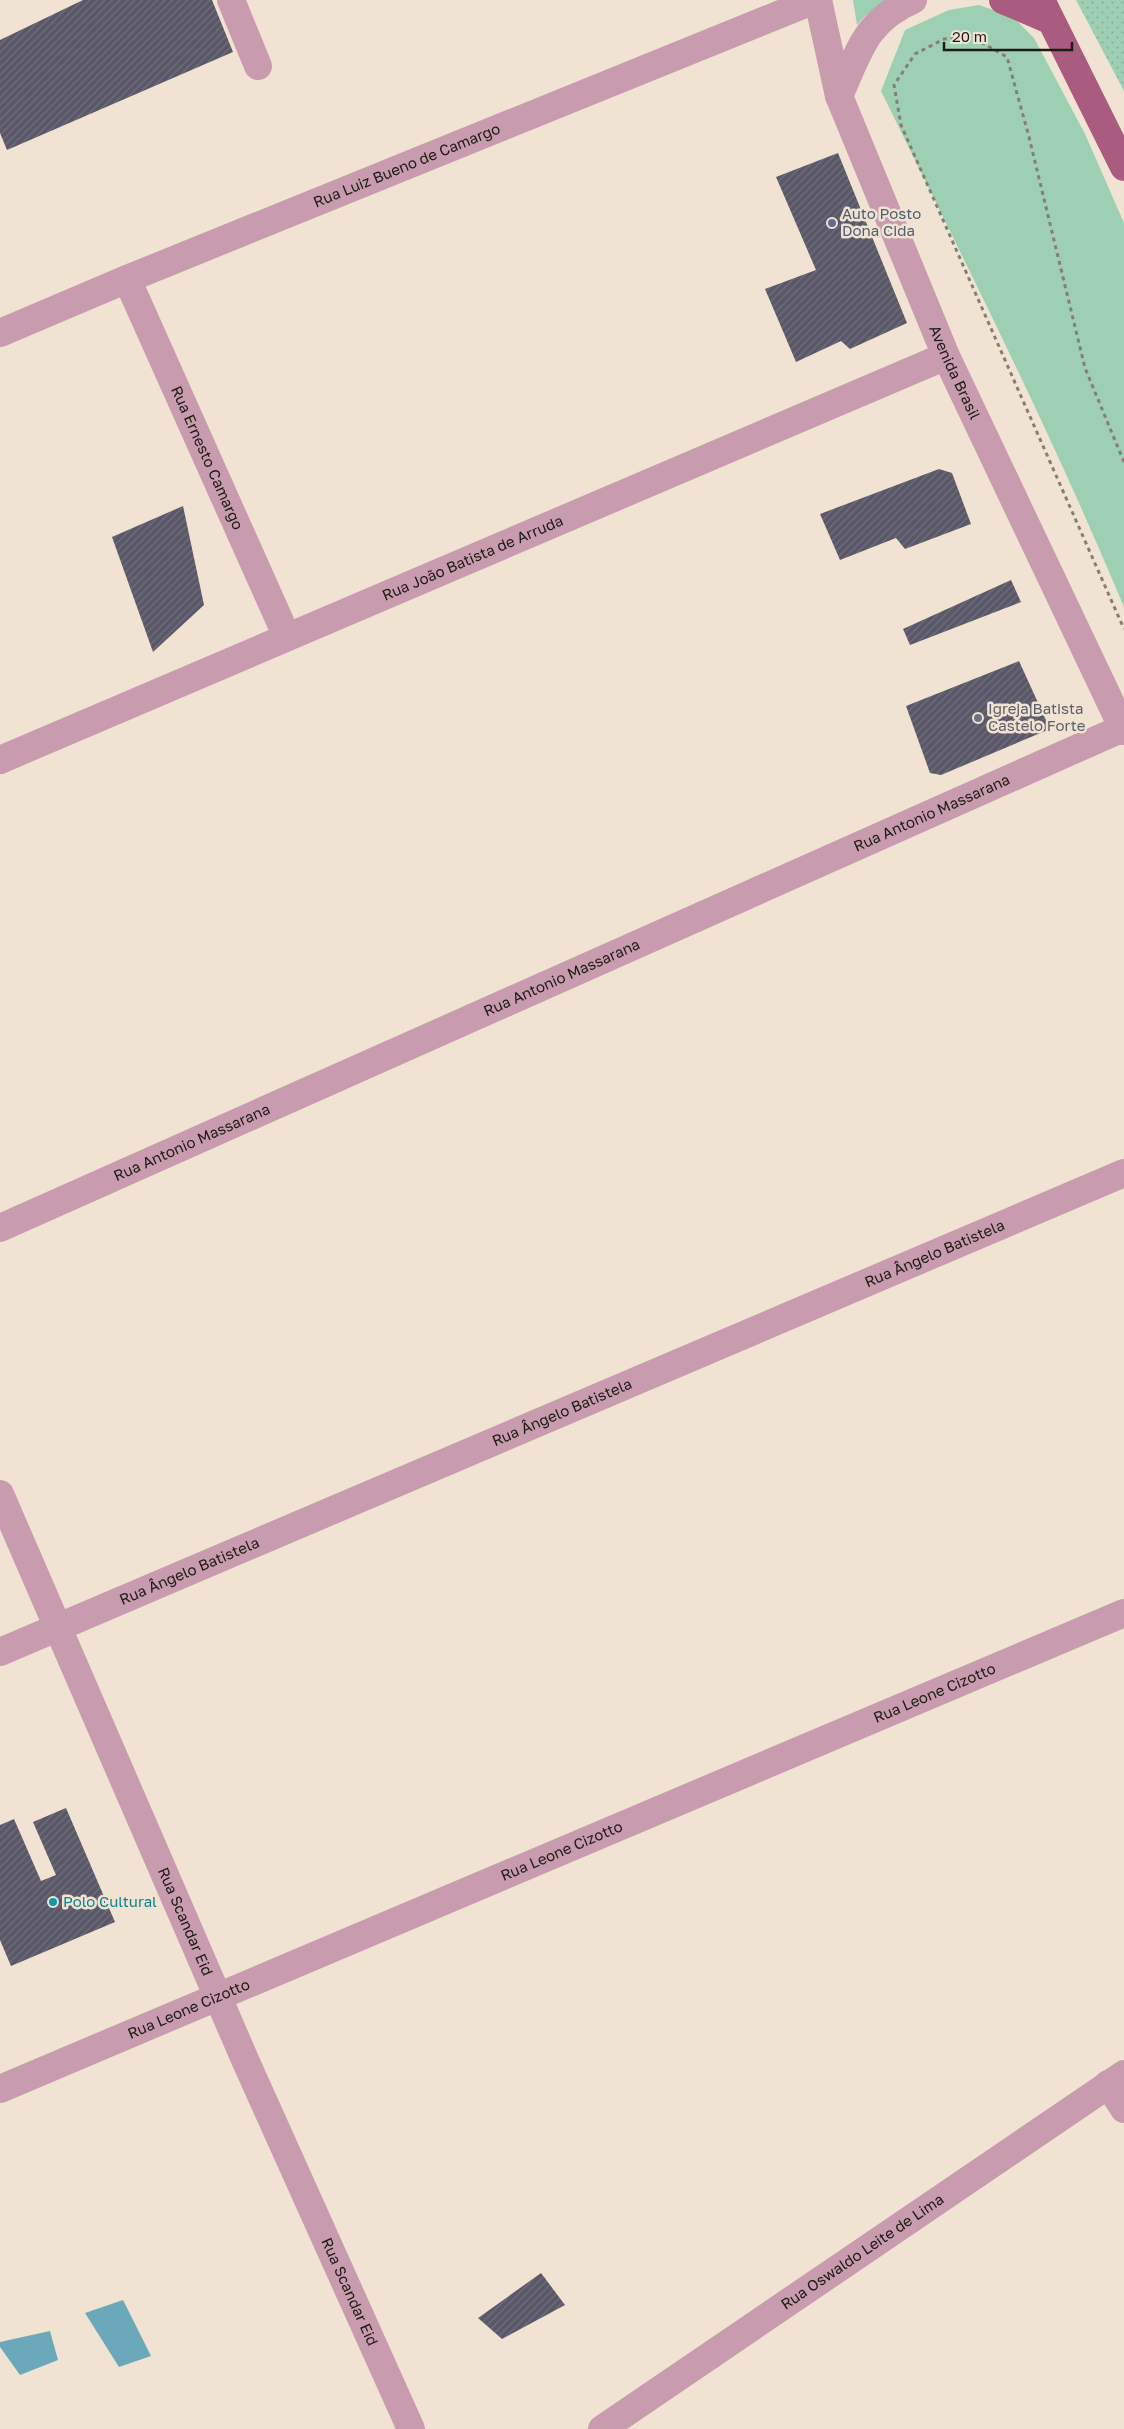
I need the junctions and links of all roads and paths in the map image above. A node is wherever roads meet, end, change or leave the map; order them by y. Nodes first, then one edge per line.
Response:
1 (231, 0) edge
2 (817, 0) edge
3 (913, 0) edge
4 (1003, 0) edge
5 (1046, 10) edge
6 (258, 66) dead end
7 (838, 96) junction
8 (1124, 166) edge
9 (127, 279) junction
10 (0, 333) edge
11 (946, 356) junction
12 (1124, 462) edge
13 (1124, 629) edge
14 (287, 637) junction
15 (1123, 730) edge
16 (0, 760) edge
17 (1124, 1173) edge
18 (0, 1228) edge
19 (0, 1494) edge
20 (1124, 1613) edge
21 (58, 1627) junction
22 (0, 1652) edge
23 (218, 1997) junction
24 (1116, 2079) edge
25 (0, 2090) edge
26 (1124, 2109) edge
27 (411, 2429) edge
28 (602, 2429) edge

1 - 6 street
2 - 7 street, Avenida Brasil
2 - 9 street, Rua Luiz Bueno de Camargo
3 - 7 street
4 - 5 main road
5 - 8 main road
7 - 11 street, Avenida Brasil
9 - 10 street, Rua Luiz Bueno de Camargo
9 - 14 street, Rua Ernesto Camargo
11 - 14 street, Rua João Batista de Arruda
11 - 15 street, Avenida Brasil
12 - 13 path
14 - 16 street, Rua João Batista de Arruda
15 - 18 street, Rua Antonio Massarana
17 - 21 street, Rua Ângelo Batistela
19 - 21 street, Rua Scandar Eid
20 - 23 street, Rua Leone Cizotto
21 - 22 street, Rua Ângelo Batistela
21 - 23 street, Rua Scandar Eid
23 - 25 street, Rua Leone Cizotto
23 - 27 street, Rua Scandar Eid
24 - 26 street
24 - 28 street, Rua Oswaldo Leite de Lima

